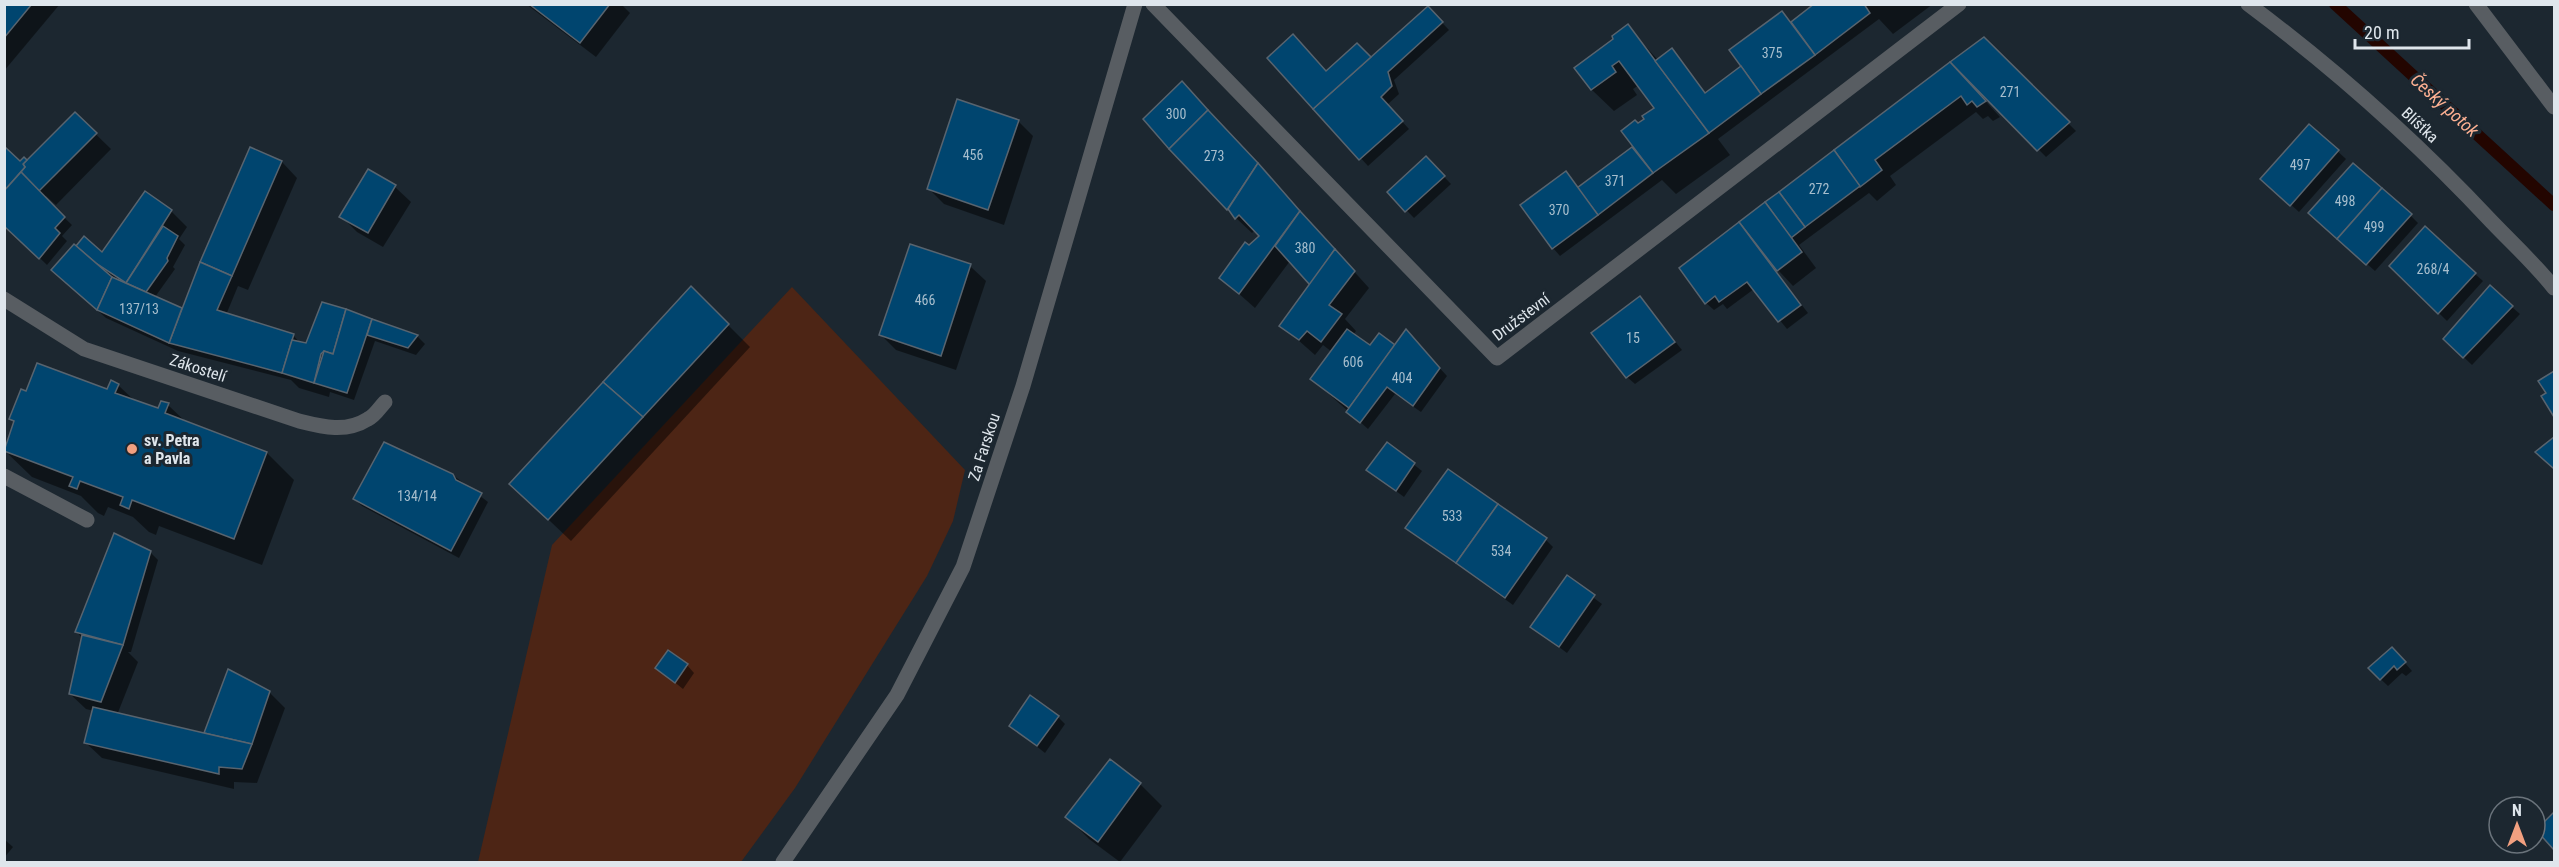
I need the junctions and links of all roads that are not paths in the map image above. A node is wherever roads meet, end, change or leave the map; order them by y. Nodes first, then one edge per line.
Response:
1 (1136, 4) edge
2 (1153, 4) edge
3 (1959, 4) edge
4 (2247, 4) edge
5 (2476, 4) edge
6 (2554, 106) edge
7 (2554, 288) edge
8 (4, 299) edge
9 (385, 402) dead end
10 (4, 476) edge
11 (87, 520) dead end
12 (783, 862) edge

1 - 12 street, Za Farskou
2 - 3 street, Družstevní
4 - 7 street, Blíšťka
5 - 6 street
8 - 9 street, Zákostelí
10 - 11 street

